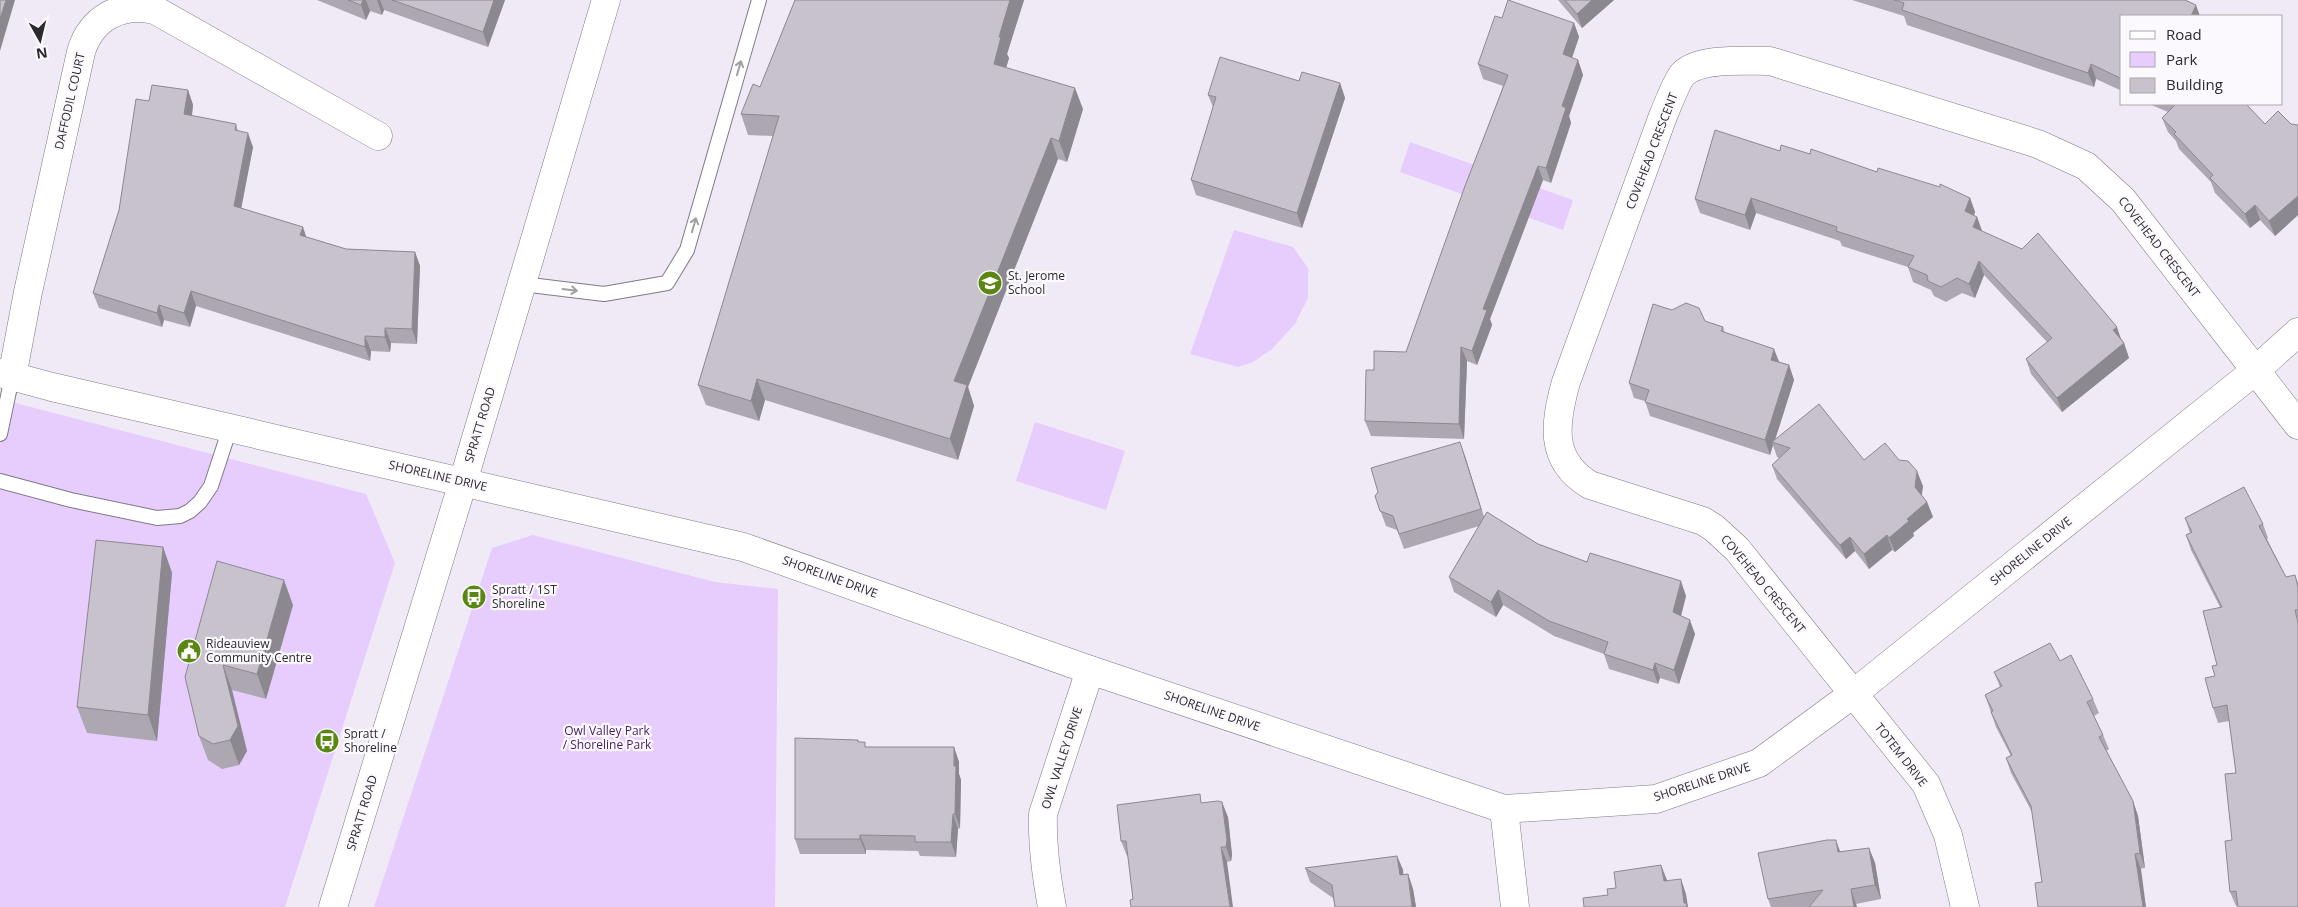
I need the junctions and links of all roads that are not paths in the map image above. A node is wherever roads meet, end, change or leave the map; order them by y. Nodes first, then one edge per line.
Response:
1 (606, 0) edge
2 (759, 0) edge
3 (378, 136) dead end
4 (522, 284) junction
5 (2298, 332) edge
6 (2256, 370) junction
7 (6, 375) edge
8 (2298, 425) edge
9 (230, 428) junction
10 (0, 434) edge
11 (0, 481) edge
12 (463, 482) junction
13 (1090, 670) junction
14 (1853, 694) junction
15 (1504, 810) junction
16 (333, 907) edge
17 (1052, 907) edge
18 (1515, 907) edge
19 (1965, 907) edge

1 - 4 street, SPRATT ROAD
4 -> 2 lane
3 - 7 street, DAFFODIL COURT
4 - 12 street, SPRATT ROAD
5 - 6 street, SHORELINE DRIVE
6 - 8 street, COVEHEAD CRESCENT
6 - 14 street, SHORELINE DRIVE
6 - 14 street, COVEHEAD CRESCENT
7 - 9 street, SHORELINE DRIVE
7 - 10 lane
9 - 11 lane
9 - 12 street, SHORELINE DRIVE
12 - 13 street, SHORELINE DRIVE
12 - 16 street, SPRATT ROAD
13 - 15 street, SHORELINE DRIVE
13 - 17 street, OWL VALLEY DRIVE
14 - 15 street, SHORELINE DRIVE
14 - 19 street, TOTEM DRIVE
15 - 18 street

